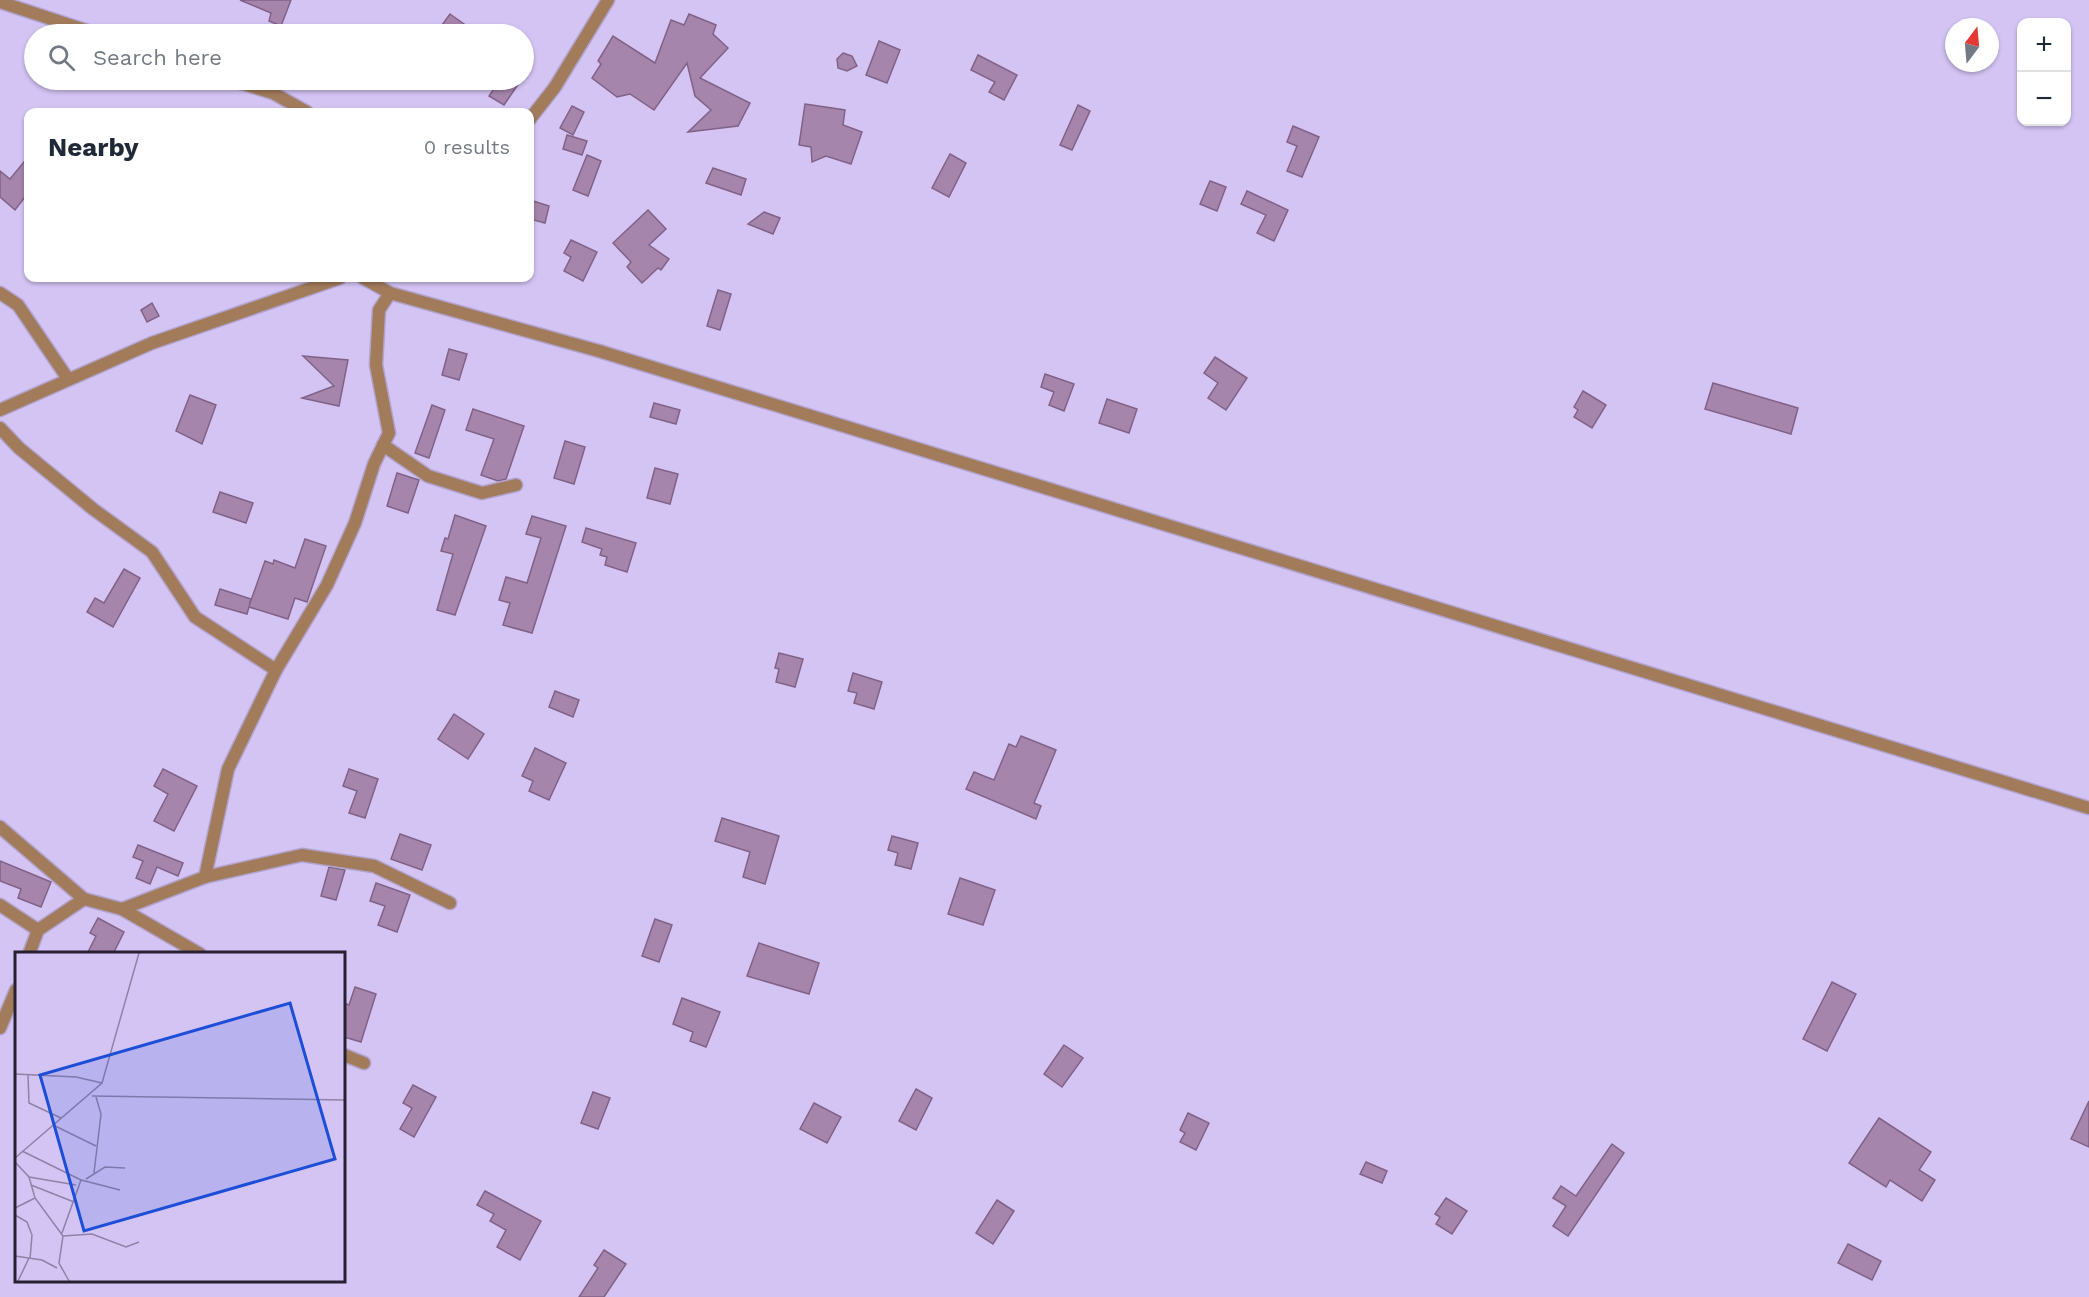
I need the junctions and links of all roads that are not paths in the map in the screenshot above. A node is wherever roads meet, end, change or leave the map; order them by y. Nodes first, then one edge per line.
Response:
1 (608, 0) edge
2 (0, 2) edge
3 (67, 24) edge
4 (263, 90) edge
5 (300, 108) edge
6 (534, 114) edge
7 (328, 282) edge
8 (370, 282) edge
9 (0, 293) edge
10 (390, 293) junction
11 (68, 379) junction
12 (0, 410) edge
13 (0, 428) edge
14 (383, 445) junction
15 (516, 485) dead end
16 (276, 670) junction
17 (2089, 808) edge
18 (0, 827) edge
19 (205, 877) junction
20 (84, 899) junction
21 (450, 903) dead end
22 (0, 905) edge
23 (122, 909) junction
24 (38, 930) junction
25 (30, 952) edge
26 (197, 952) edge
27 (15, 993) edge
28 (0, 1028) edge
29 (345, 1055) edge
30 (364, 1063) dead end

1 - 6 street
2 - 3 street
4 - 5 street
7 - 11 street
8 - 10 street
9 - 11 street
10 - 14 street
10 - 17 street
11 - 12 street
13 - 16 street
14 - 15 street
14 - 16 street
16 - 19 street
18 - 20 street
19 - 21 street
19 - 23 street
20 - 23 street
20 - 24 street
22 - 24 street
23 - 26 street
24 - 25 street
27 - 28 street
29 - 30 street

